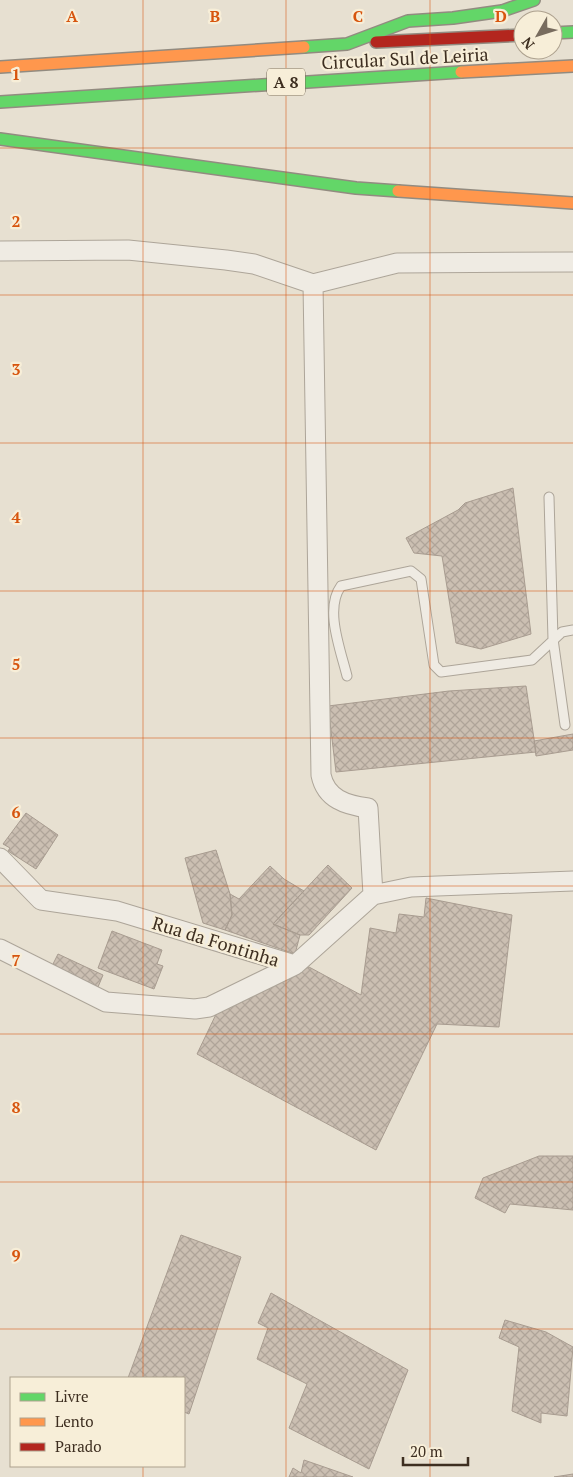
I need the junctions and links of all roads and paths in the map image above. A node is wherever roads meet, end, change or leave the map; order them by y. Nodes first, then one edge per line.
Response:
1 (534, 0) edge
2 (513, 36) edge
3 (347, 44) junction
4 (573, 66) edge
5 (0, 67) edge
6 (0, 102) edge
7 (0, 140) edge
8 (573, 203) edge
9 (0, 251) edge
10 (573, 262) edge
11 (313, 284) junction
12 (549, 496) dead end
13 (573, 630) edge
14 (553, 639) junction
15 (347, 676) dead end
16 (565, 724) dead end
17 (0, 858) edge
18 (573, 881) edge
19 (373, 895) junction
20 (0, 949) edge
21 (295, 965) junction

1 - 3 highway
2 - 3 highway, Circular Sul de Leiria / A 8
3 - 5 highway, A 8
4 - 6 highway, Circular Sul de Leiria / A 8
7 - 8 highway
9 - 11 street
10 - 11 street
11 - 19 street
12 - 14 lane
13 - 14 lane
14 - 15 lane
14 - 16 lane
17 - 21 street, Rua da Fontinha
18 - 19 street
19 - 21 street, Rua da Fontinha
20 - 21 street

